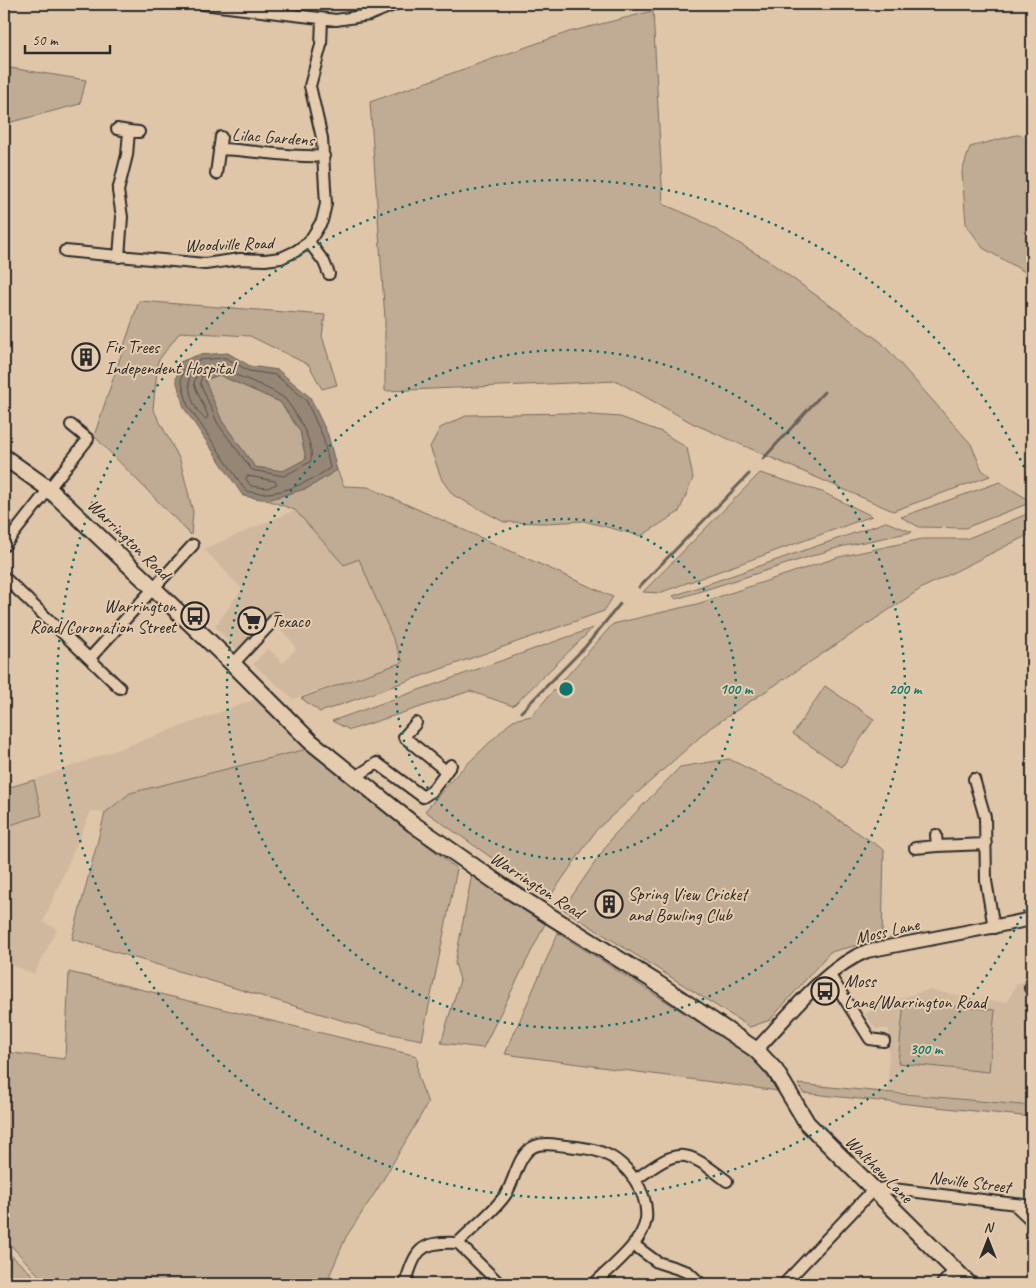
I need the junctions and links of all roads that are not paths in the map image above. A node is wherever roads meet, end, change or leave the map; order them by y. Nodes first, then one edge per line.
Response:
1 (203, 4) edge
2 (396, 4) edge
3 (232, 6) edge
4 (322, 19) junction
5 (117, 129) dead end
6 (220, 138) dead end
7 (219, 149) junction
8 (324, 156) junction
9 (216, 174) dead end
10 (309, 242) junction
11 (65, 251) dead end
12 (119, 257) junction
13 (329, 274) dead end
14 (71, 425) dead end
15 (4, 457) edge
16 (49, 489) junction
17 (193, 545) dead end
18 (4, 546) edge
19 (4, 577) edge
20 (154, 589) junction
21 (276, 618) dead end
22 (90, 658) junction
23 (233, 664) junction
24 (120, 688) dead end
25 (416, 723) dead end
26 (354, 778) junction
27 (974, 779) dead end
28 (936, 835) dead end
29 (986, 844) junction
30 (937, 846) junction
31 (915, 848) dead end
32 (1032, 919) edge
33 (994, 928) junction
34 (829, 974) junction
35 (884, 1041) dead end
36 (756, 1050) junction
37 (775, 1070) joint
38 (635, 1180) junction
39 (727, 1181) dead end
40 (873, 1190) junction
41 (1014, 1204) junction
42 (1032, 1206) edge
43 (1032, 1221) edge
44 (458, 1243) junction
45 (634, 1245) junction
46 (955, 1270) junction
47 (405, 1284) edge
48 (500, 1284) edge
49 (594, 1284) edge
50 (701, 1284) edge
51 (784, 1284) edge
52 (942, 1284) edge
53 (969, 1284) edge

1 - 3 street
2 - 4 street
3 - 4 street
4 - 8 street, Woodville Road
5 - 12 street
6 - 7 street, Lilac Gardens
7 - 8 street, Lilac Gardens
7 - 9 street, Lilac Gardens
8 - 10 street, Woodville Road
10 - 12 street, Woodville Road
10 - 13 street
11 - 12 street, Woodville Road
14 - 16 street
15 - 16 main road, Warrington Road
16 - 18 street
16 - 20 main road, Warrington Road
17 - 20 street
19 - 22 street
20 - 22 street
20 - 23 main road, Warrington Road
21 - 23 street
22 - 24 street
23 - 26 main road, Warrington Road
25 - 26 street
26 - 36 main road, Warrington Road
27 - 29 street
28 - 30 street
29 - 30 street
29 - 33 street
30 - 31 street
32 - 33 street, Moss Lane
33 - 34 street, Moss Lane
34 - 35 street
34 - 36 street, Moss Lane
36 - 37 main road, Warrington Road
37 - 40 main road, Walthew Lane
38 - 39 street
38 - 44 street
38 - 45 street
40 - 41 street, Neville Street
40 - 46 main road, Walthew Lane
40 - 51 street
41 - 42 street, Neville Street
41 - 43 street
44 - 47 street
44 - 48 street
45 - 49 street
45 - 50 street
46 - 52 street
46 - 53 main road, Walthew Lane

